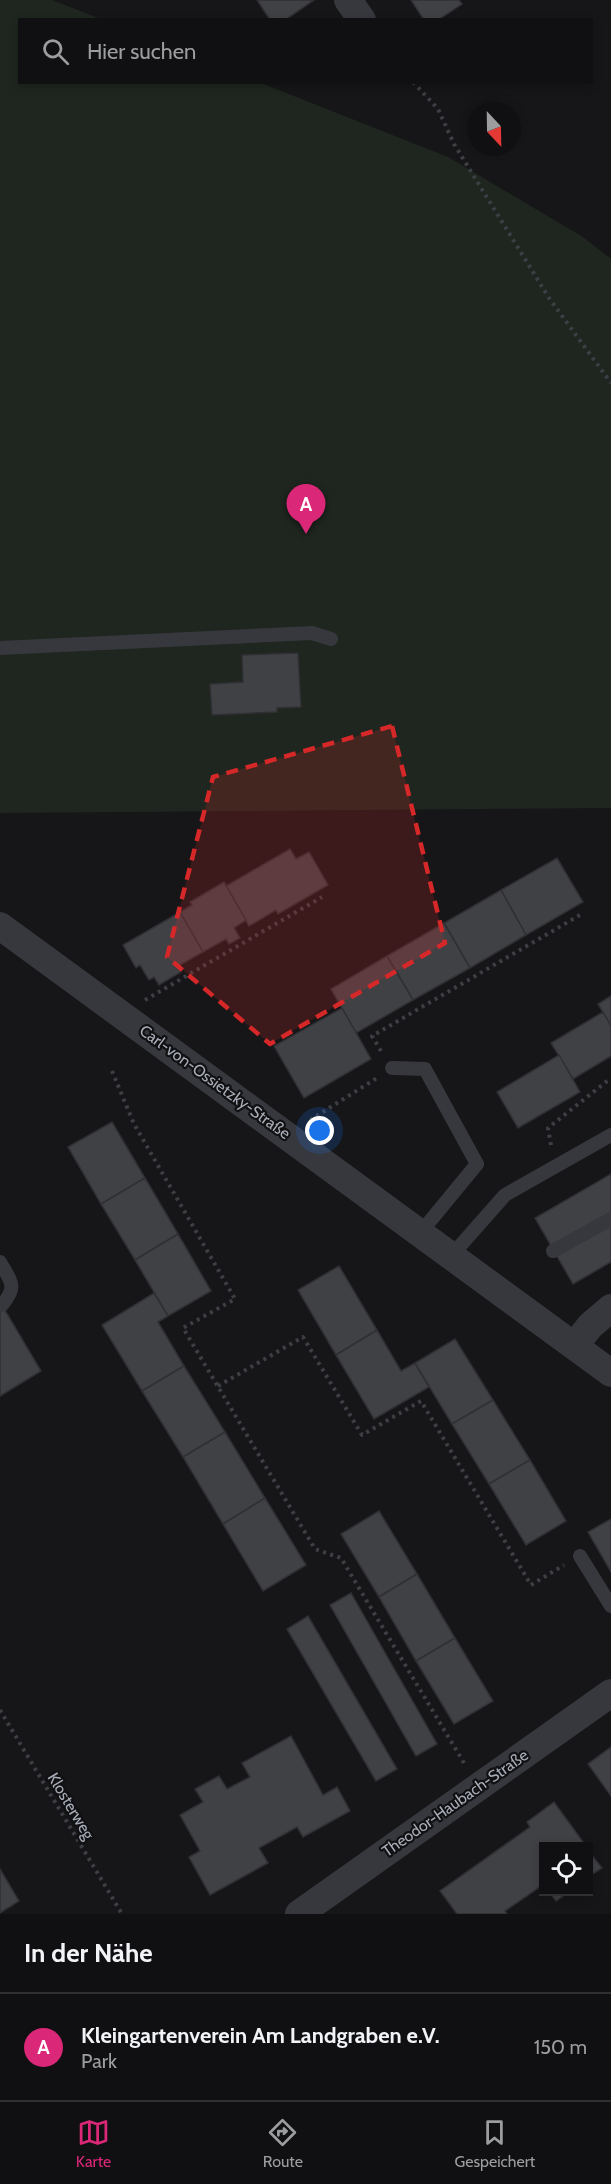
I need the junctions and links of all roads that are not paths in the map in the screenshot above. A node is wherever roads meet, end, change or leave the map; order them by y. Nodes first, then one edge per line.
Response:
1 (348, 0) edge
2 (361, 18) edge
3 (331, 639) dead end
4 (0, 648) edge
5 (0, 926) edge
6 (392, 1068) road end
7 (611, 1135) edge
8 (611, 1219) edge
9 (421, 1232) junction
10 (553, 1251) dead end
11 (452, 1256) junction
12 (0, 1262) edge
13 (2, 1305) dead end
14 (611, 1308) edge
15 (574, 1345) junction
16 (611, 1373) edge
17 (580, 1556) road end
18 (611, 1606) edge
19 (611, 1693) edge
20 (299, 1914) edge

1 - 2 street
3 - 4 lane
5 - 9 street, Carl-von-Ossietzky-Straße
6 - 9 lane
7 - 11 lane
8 - 10 lane
9 - 11 street, Carl-von-Ossietzky-Straße
11 - 15 street, Carl-von-Ossietzky-Straße
12 - 13 lane
14 - 15 street
15 - 16 street, Carl-von-Ossietzky-Straße
17 - 18 lane
19 - 20 street, Theodor-Haubach-Straße

